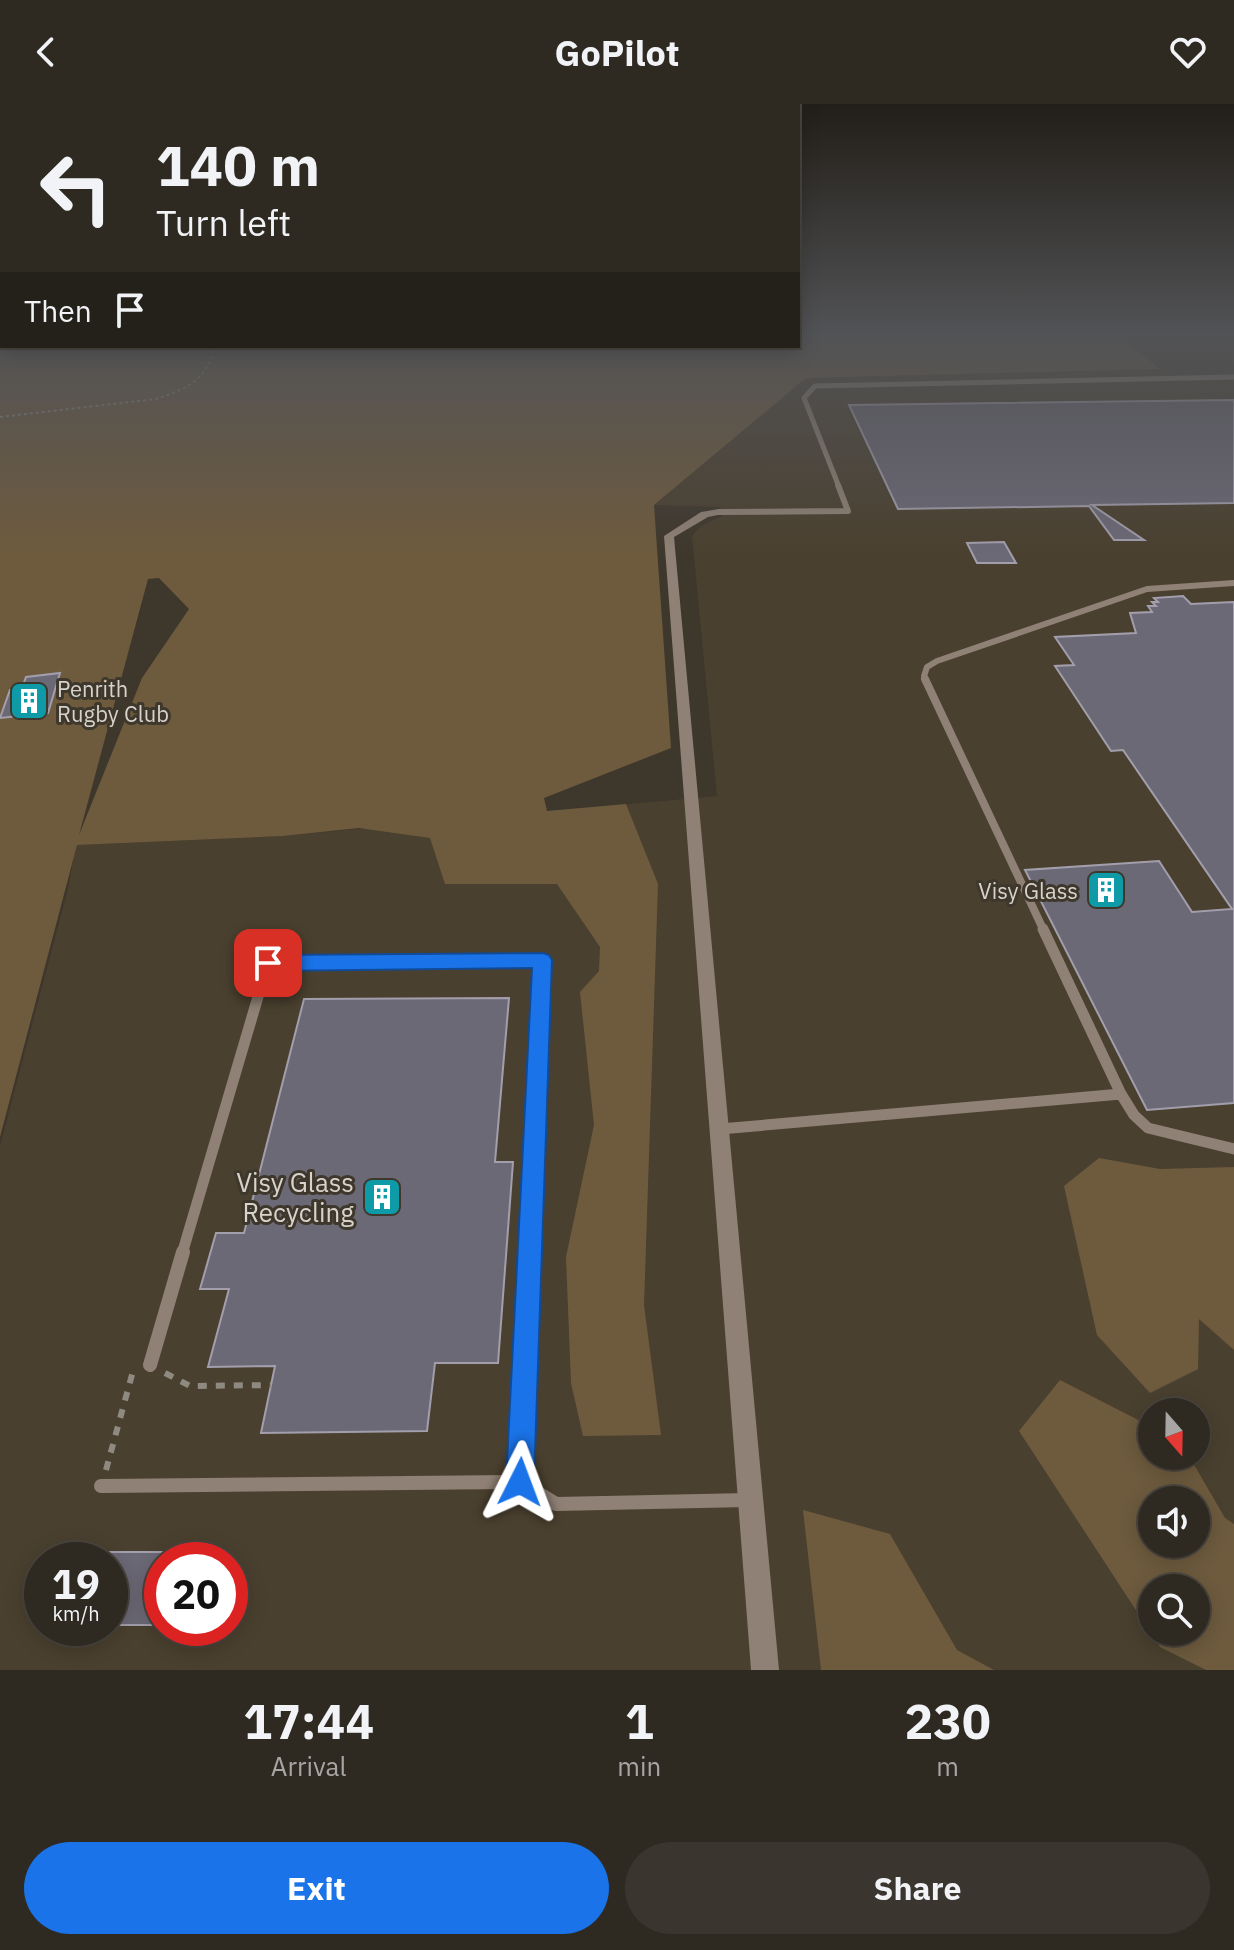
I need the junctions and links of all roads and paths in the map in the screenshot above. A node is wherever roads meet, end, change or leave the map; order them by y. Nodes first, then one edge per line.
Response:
1 (57, 409) edge
2 (808, 409) edge
3 (0, 417) edge
4 (719, 512) joint
5 (1234, 583) edge
6 (1121, 1094) junction
7 (720, 1129) junction
8 (1234, 1149) edge
9 (150, 1365) junction
10 (271, 1385) dead end
11 (520, 1482) junction
12 (101, 1486) joint
13 (751, 1499) junction
14 (765, 1670) edge

1 - 3 path
2 - 4 lane
4 - 7 street
5 - 6 lane
6 - 7 lane
6 - 8 lane
7 - 13 street
9 - 10 path
9 - 11 lane
9 - 12 path
11 - 12 lane
11 - 13 lane
13 - 14 street

